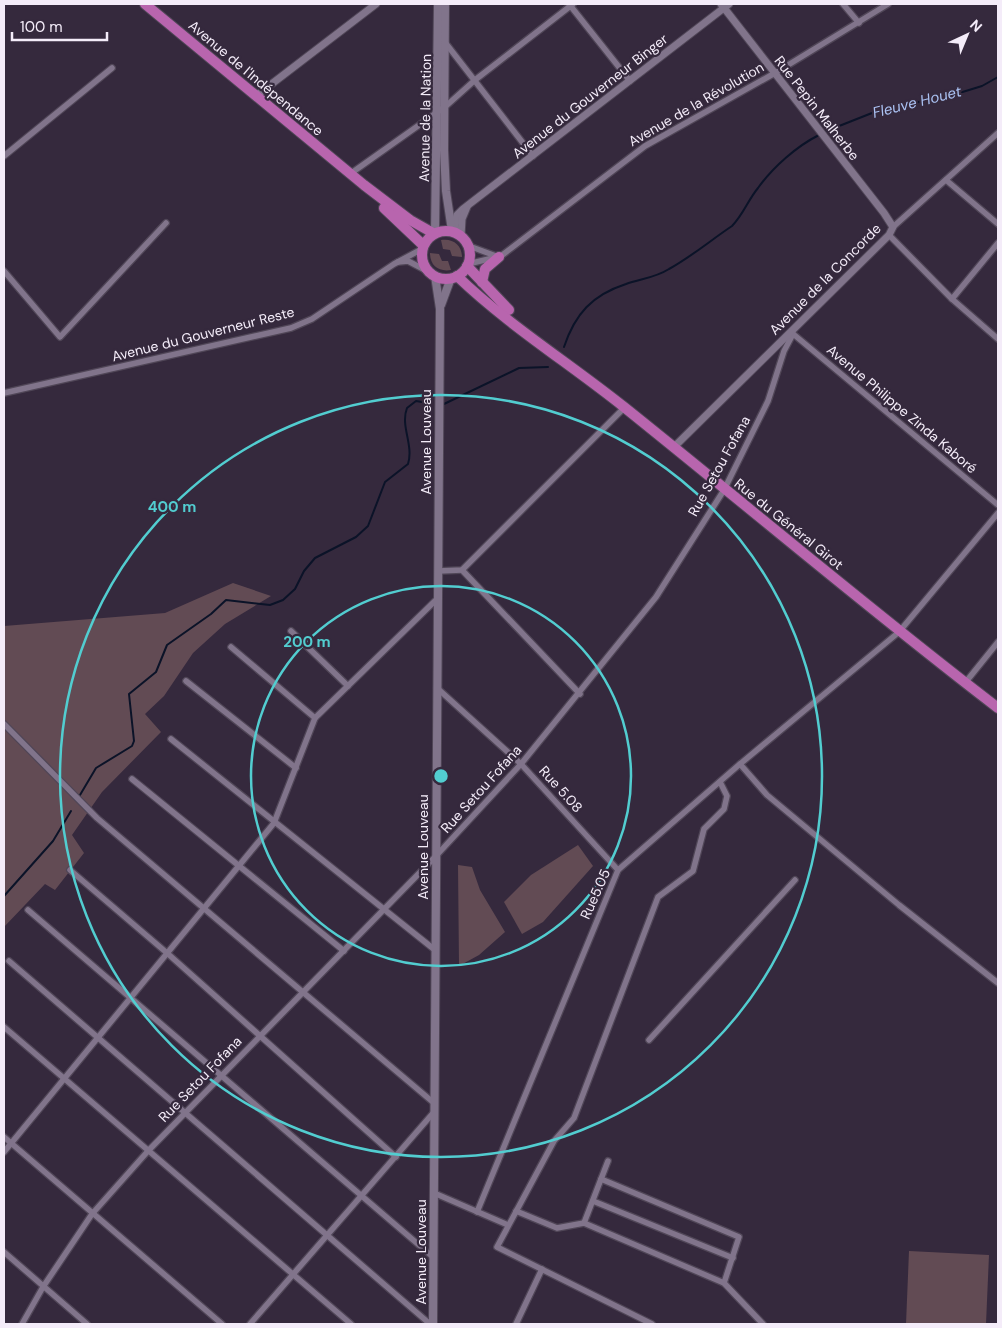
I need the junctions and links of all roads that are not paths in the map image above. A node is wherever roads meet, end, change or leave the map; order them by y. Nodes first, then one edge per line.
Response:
1 (146, 4) edge
2 (376, 4) edge
3 (438, 4) edge
4 (446, 4) edge
5 (571, 4) edge
6 (843, 4) edge
7 (888, 4) edge
8 (725, 5) edge
9 (859, 23) junction
10 (438, 33) junction
11 (445, 41) junction
12 (112, 68) dead end
13 (774, 73) junction
14 (475, 80) junction
15 (630, 81) junction
16 (256, 96) junction
17 (446, 106) junction
18 (438, 111) junction
19 (998, 133) edge
20 (4, 156) edge
21 (533, 156) junction
22 (350, 174) junction
23 (946, 180) junction
24 (468, 207) junction
25 (166, 223) dead end
26 (998, 224) edge
27 (893, 227) junction
28 (455, 230) junction
29 (432, 232) junction
30 (889, 235) junction
31 (998, 242) edge
32 (468, 246) junction
33 (422, 247) junction
34 (500, 256) junction
35 (394, 264) junction
36 (468, 265) junction
37 (4, 272) edge
38 (431, 273) junction
39 (454, 277) junction
40 (482, 282) junction
41 (952, 299) junction
42 (440, 309) junction
43 (791, 333) junction
44 (998, 340) edge
45 (564, 359) junction
46 (4, 393) edge
47 (624, 407) junction
48 (673, 448) junction
49 (724, 490) junction
50 (998, 505) edge
51 (998, 513) edge
52 (462, 570) junction
53 (438, 571) junction
54 (438, 598) junction
55 (291, 631) dead end
56 (899, 632) junction
57 (998, 642) edge
58 (231, 647) dead end
59 (186, 681) dead end
60 (965, 683) junction
61 (348, 686) junction
62 (437, 688) junction
63 (580, 694) junction
64 (998, 708) edge
65 (315, 718) junction
66 (4, 724) edge
67 (171, 739) dead end
68 (521, 764) junction
69 (740, 764) junction
70 (296, 768) junction
71 (132, 778) dead end
72 (720, 782) junction
73 (274, 823) junction
74 (436, 858) junction
75 (239, 865) junction
76 (70, 870) dead end
77 (618, 870) junction
78 (795, 880) dead end
79 (204, 908) junction
80 (384, 909) junction
81 (28, 910) dead end
82 (435, 950) junction
83 (344, 951) junction
84 (167, 953) junction
85 (9, 961) dead end
86 (998, 983) edge
87 (303, 992) junction
88 (130, 998) junction
89 (4, 1027) edge
90 (260, 1036) junction
91 (97, 1037) junction
92 (649, 1040) dead end
93 (221, 1075) junction
94 (64, 1079) junction
95 (434, 1103) junction
96 (434, 1112) junction
97 (185, 1113) junction
98 (4, 1137) edge
99 (11, 1143) junction
100 (148, 1151) junction
101 (4, 1152) edge
102 (396, 1157) junction
103 (608, 1161) dead end
104 (602, 1179) junction
105 (434, 1193) junction
106 (361, 1196) junction
107 (593, 1201) junction
108 (516, 1211) junction
109 (477, 1212) junction
110 (92, 1214) junction
111 (584, 1223) junction
112 (508, 1225) junction
113 (327, 1236) junction
114 (4, 1252) edge
115 (433, 1257) junction
116 (732, 1258) junction
117 (542, 1269) junction
118 (294, 1276) junction
119 (724, 1282) junction
120 (43, 1287) junction
121 (22, 1324) edge
122 (87, 1324) edge
123 (222, 1324) edge
124 (250, 1324) edge
125 (351, 1324) edge
126 (431, 1324) edge
127 (516, 1324) edge
128 (652, 1324) edge
129 (763, 1324) edge

1 - 16 highway, Avenue de l'Indépendance
2 - 16 street
3 - 10 main road, Avenue de la Nation
4 - 11 main road, Avenue de la Nation
5 - 14 street
5 - 15 street
6 - 9 street
7 - 9 street, Avenue de la Révolution
8 - 13 street, Rue Pepin Malherbe
8 - 15 street, Avenue du Gouverneur Binger
9 - 13 street, Avenue de la Révolution
10 - 11 street
10 - 18 main road, Avenue de la Nation
11 - 14 street
11 - 17 main road, Avenue de la Nation
12 - 20 street
13 - 27 street, Rue Pepin Malherbe
13 - 34 street, Avenue de la Révolution
14 - 17 street
14 - 21 street
15 - 21 street, Avenue du Gouverneur Binger
16 - 22 highway, Avenue de l'Indépendance
17 - 18 street
17 - 28 main road, Avenue de la Nation
18 - 22 street
18 - 29 main road, Avenue de la Nation
19 - 23 street, Avenue de la Concorde
21 - 24 street, Avenue du Gouverneur Binger
22 - 29 highway, Avenue de l'Indépendance
22 - 33 highway, Avenue de l'Indépendance
23 - 26 street
23 - 27 street, Avenue de la Concorde
24 - 28 street
24 - 28 street, Avenue du Gouverneur Binger
25 - 37 street
27 - 30 street, Avenue de la Concorde
28 - 29 highway
28 - 32 highway
29 - 33 highway
30 - 41 street
30 - 43 street, Avenue de la Concorde
31 - 41 street
32 - 34 street
32 - 36 highway
33 - 35 street, Avenue du Gouverneur Reste
33 - 38 highway
34 - 36 street, Avenue de la Révolution
34 - 40 highway
35 - 38 street
35 - 46 street, Avenue du Gouverneur Reste
36 - 39 highway
36 - 40 highway
38 - 39 highway
38 - 42 main road, Avenue Louveau
39 - 42 main road, Avenue Louveau
39 - 45 highway
40 - 45 highway
41 - 44 street
42 - 53 main road, Avenue Louveau
43 - 48 street, Avenue de la Concorde
43 - 49 street, Rue Setou Fofana
43 - 50 street, Avenue Philippe Zinda Kaboré
45 - 47 highway, Rue du Général Girot
47 - 48 highway, Rue du Général Girot
47 - 52 street
48 - 49 highway, Rue du Général Girot
49 - 56 highway, Rue du Général Girot
49 - 63 street, Rue Setou Fofana
51 - 56 street, Rue5.05
52 - 53 street
52 - 63 street
53 - 54 main road, Avenue Louveau
54 - 61 street
54 - 62 main road, Avenue Louveau
55 - 61 street
56 - 60 highway, Rue du Général Girot
56 - 69 street, Rue5.05
57 - 60 street
58 - 65 street
59 - 70 street
60 - 64 highway, Rue du Général Girot
61 - 65 street
62 - 68 street, Rue 5.08
62 - 74 main road, Avenue Louveau
63 - 68 street, Rue Setou Fofana
65 - 70 street
66 - 79 street
67 - 73 street
68 - 74 street, Rue Setou Fofana
68 - 77 street, Rue 5.08
69 - 72 street, Rue5.05
69 - 86 street
70 - 73 street
71 - 75 street
72 - 77 street, Rue5.05
72 - 108 street
73 - 75 street
73 - 80 street
74 - 80 street, Rue Setou Fofana
74 - 82 main road, Avenue Louveau
75 - 79 street
75 - 83 street
76 - 84 street
77 - 109 street, Rue5.05
78 - 92 street
79 - 84 street
79 - 87 street
80 - 82 street
80 - 83 street, Rue Setou Fofana
81 - 88 street
82 - 95 main road, Avenue Louveau
83 - 87 street, Rue Setou Fofana
84 - 88 street
84 - 90 street
85 - 91 street
87 - 90 street, Rue Setou Fofana
87 - 95 street
88 - 91 street
88 - 93 street
89 - 94 street
90 - 93 street, Rue Setou Fofana
90 - 102 street
91 - 94 street
91 - 97 street
93 - 97 street, Rue Setou Fofana
93 - 106 street
94 - 99 street
94 - 100 street
95 - 96 main road, Avenue Louveau
96 - 102 street
96 - 105 main road, Avenue Louveau
97 - 100 street, Rue Setou Fofana
97 - 113 street
98 - 99 street
99 - 101 street
99 - 110 street
100 - 110 street, Rue Setou Fofana
100 - 118 street
102 - 106 street
103 - 104 street
104 - 107 street
104 - 116 street
105 - 109 street
105 - 115 main road, Avenue Louveau
106 - 113 street
106 - 115 street
107 - 111 street
107 - 116 street
108 - 111 street
108 - 112 street
109 - 112 street
110 - 120 street, Rue Setou Fofana
110 - 123 street
111 - 119 street
112 - 117 street
113 - 118 street
113 - 126 street
114 - 120 street
115 - 126 main road, Avenue Louveau
116 - 119 street
117 - 127 street
117 - 128 street
118 - 124 street
118 - 125 street
119 - 129 street
120 - 121 street, Rue Setou Fofana
120 - 122 street

